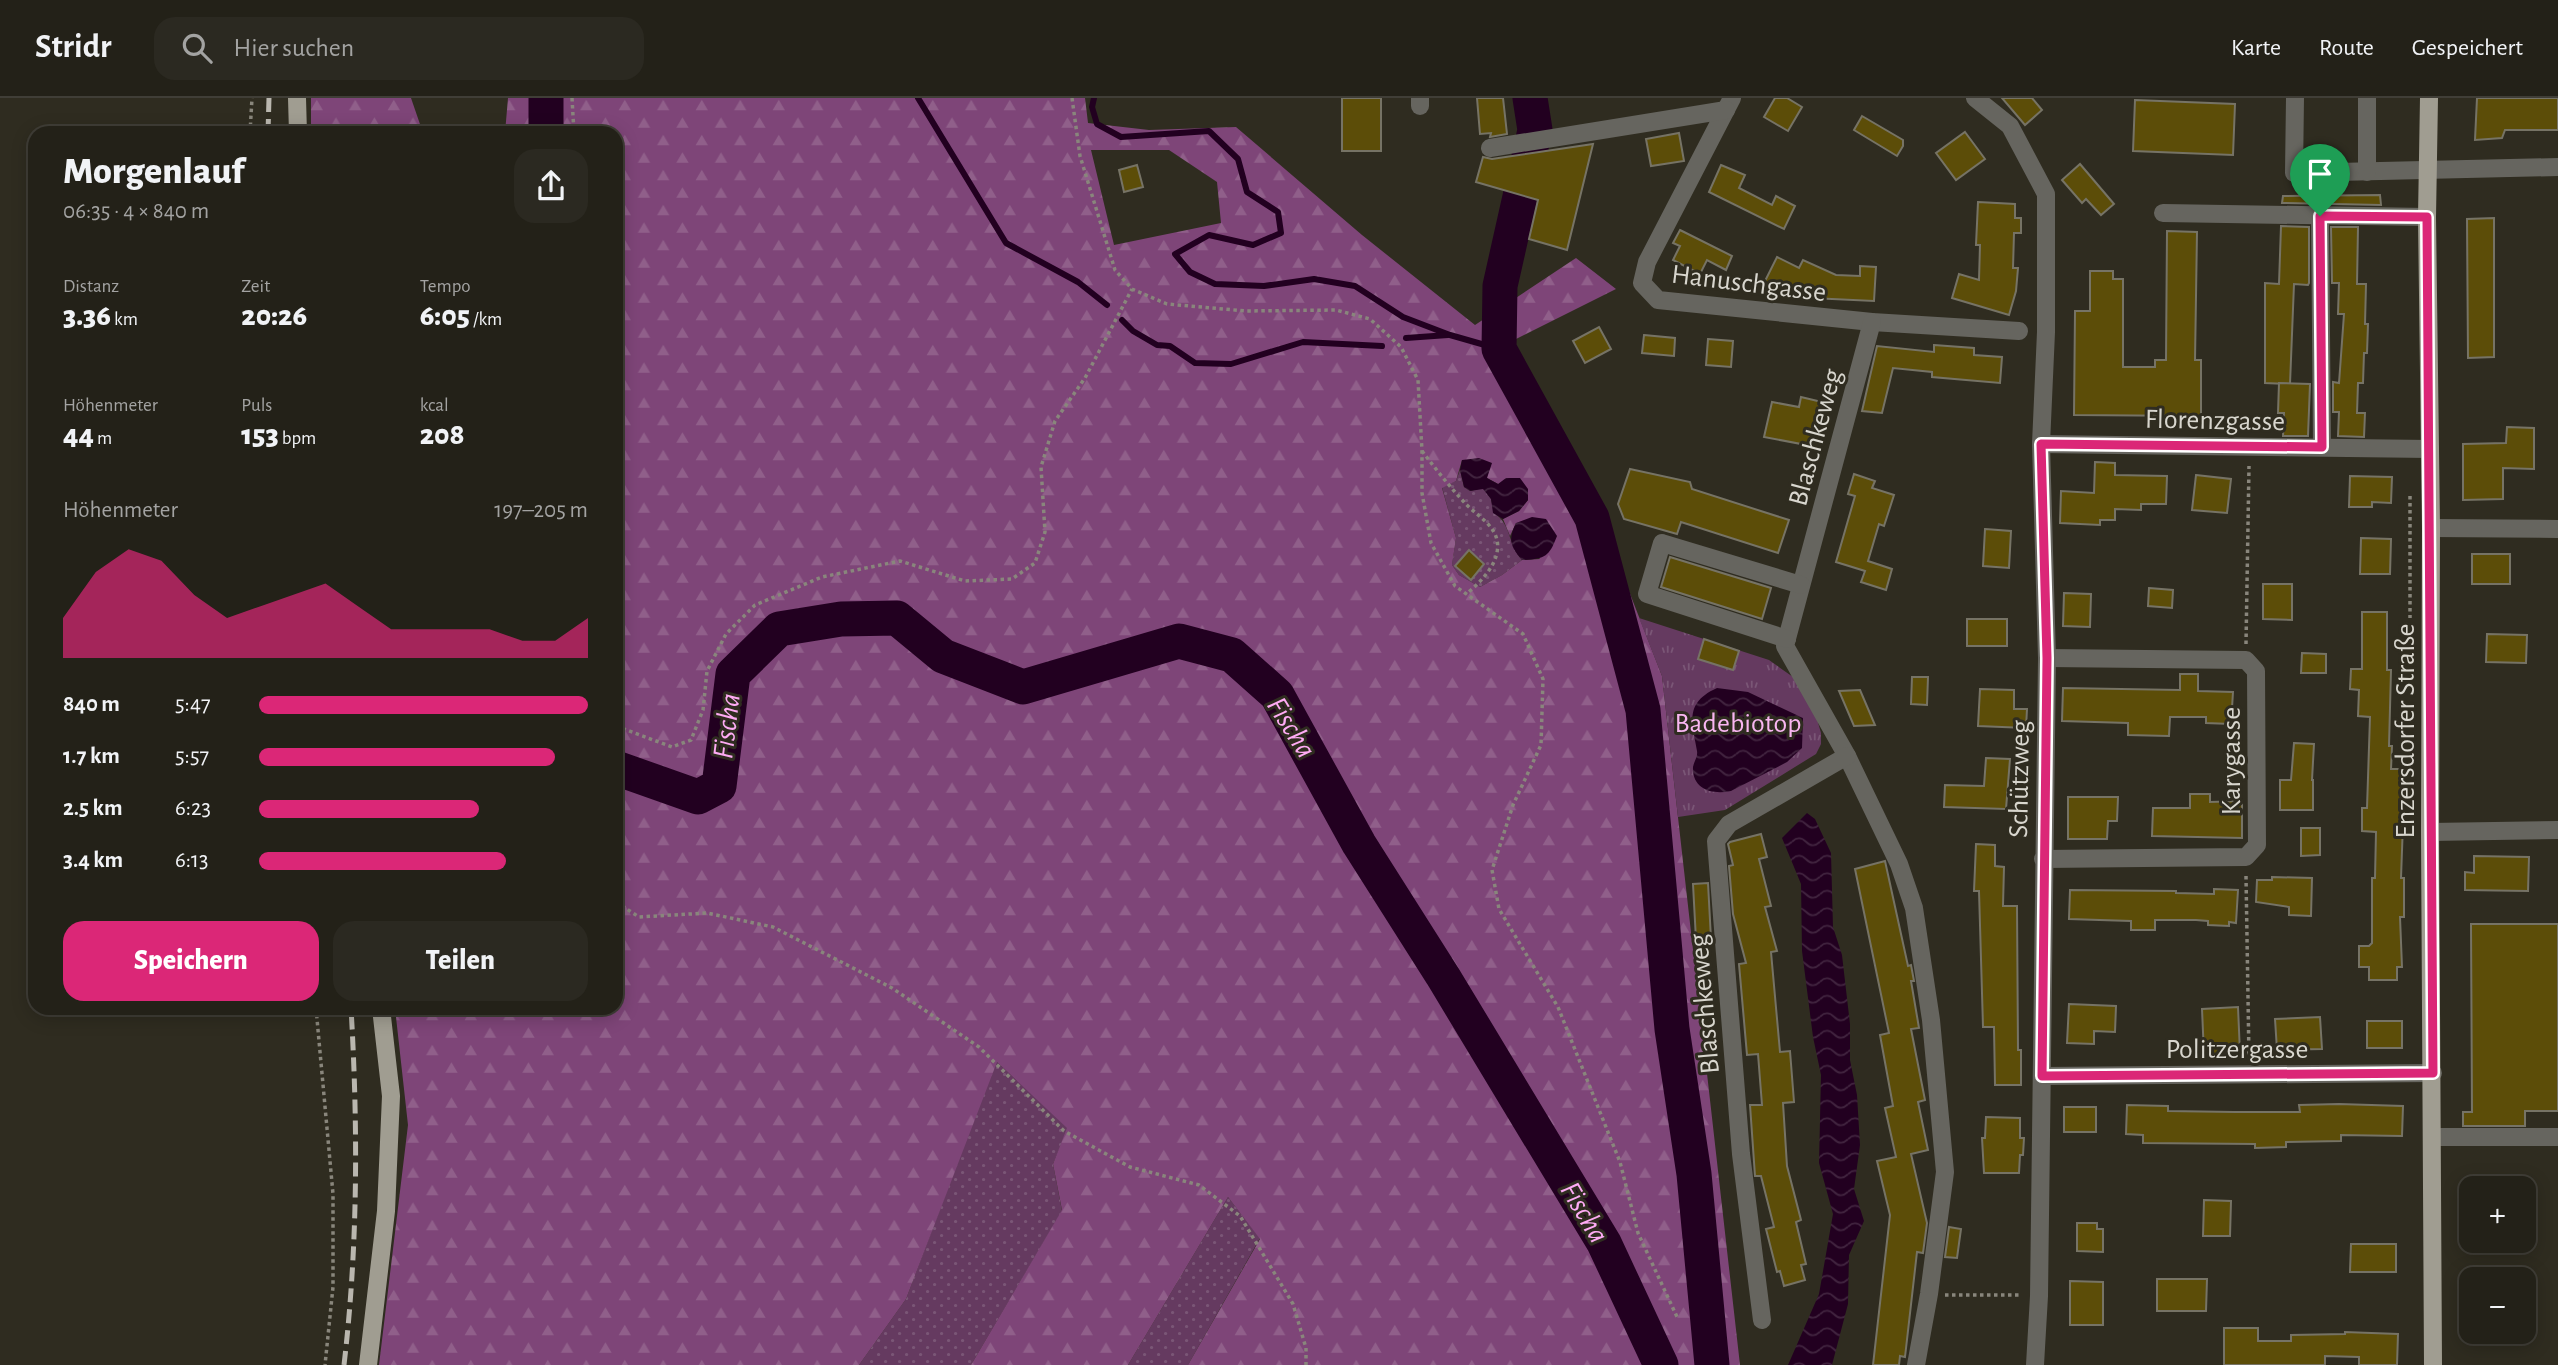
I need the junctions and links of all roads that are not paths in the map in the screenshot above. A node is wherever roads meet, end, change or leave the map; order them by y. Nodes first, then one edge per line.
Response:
1 (297, 98) edge
2 (1975, 98) edge
3 (2295, 98) edge
4 (2367, 98) edge
5 (2429, 98) edge
6 (1729, 104) edge
7 (298, 126) edge
8 (1490, 148) dead end
9 (2558, 167) edge
10 (2430, 169) junction
11 (2367, 172) junction
12 (2163, 213) dead end
13 (2320, 216) junction
14 (2427, 217) junction
15 (1872, 322) junction
16 (2019, 331) dead end
17 (2041, 444) junction
18 (2322, 447) junction
19 (2430, 449) junction
20 (2431, 528) junction
21 (2558, 529) edge
22 (1801, 585) junction
23 (1787, 639) junction
24 (2047, 658) junction
25 (1850, 762) junction
26 (2558, 830) edge
27 (2430, 832) junction
28 (2043, 859) junction
29 (382, 1015) edge
30 (2433, 1073) junction
31 (2042, 1076) junction
32 (2432, 1137) junction
33 (2558, 1137) edge
34 (1762, 1320) dead end
35 (368, 1365) edge
36 (1916, 1365) edge
37 (2035, 1365) edge
38 (2433, 1365) edge

1 - 7 main road
2 - 17 street, Schützweg
3 - 11 street
4 - 11 street
5 - 10 main road, Enzersdorfer Straße
6 - 8 street
6 - 15 street, Hanuschgasse
9 - 10 street
10 - 11 street
10 - 14 main road, Enzersdorfer Straße
12 - 13 street
13 - 14 street
13 - 18 street
14 - 19 main road, Enzersdorfer Straße
15 - 16 street, Hanuschgasse
15 - 22 street, Blaschkeweg
17 - 18 street, Florenzgasse
17 - 24 street, Schützweg
18 - 19 street, Florenzgasse
19 - 20 main road, Enzersdorfer Straße
20 - 21 street
20 - 27 main road, Enzersdorfer Straße
22 - 23 street, Blaschkeweg
22 - 23 street
23 - 25 street
24 - 28 street, Schützweg
24 - 28 street, Karygasse
25 - 34 street, Blaschkeweg
25 - 36 street
26 - 27 street
27 - 30 main road, Enzersdorfer Straße
28 - 31 street, Schützweg
29 - 35 main road
30 - 31 street, Politzergasse
30 - 32 main road, Enzersdorfer Straße
31 - 37 street, Schützweg
32 - 33 street
32 - 38 main road, Enzersdorfer Straße

